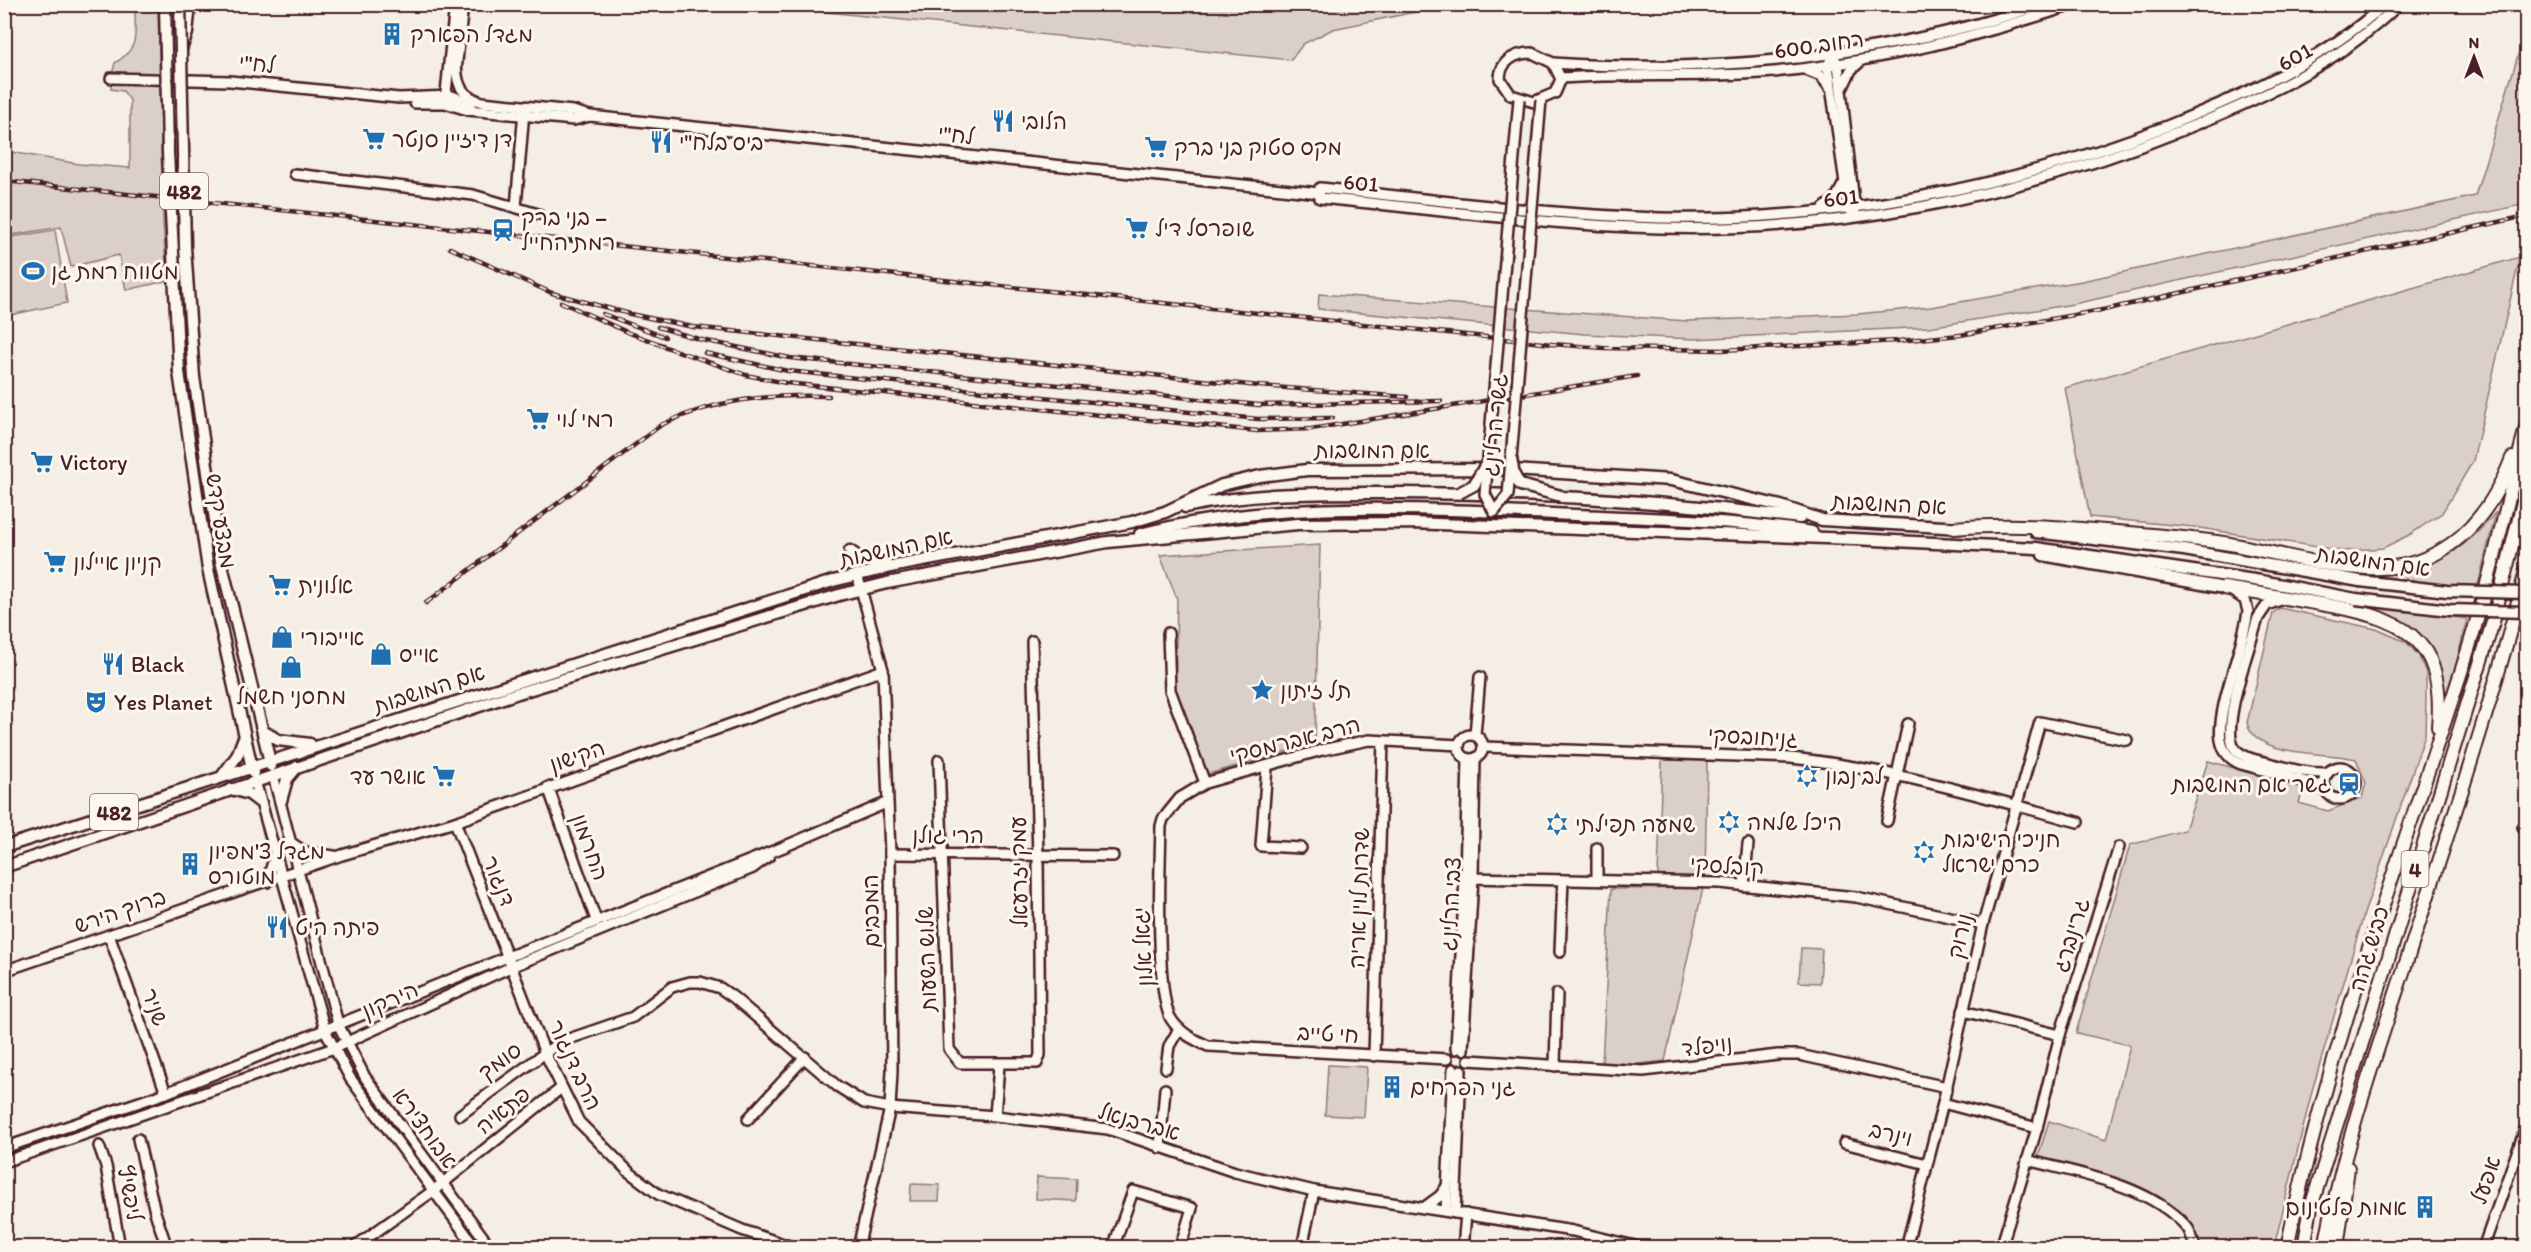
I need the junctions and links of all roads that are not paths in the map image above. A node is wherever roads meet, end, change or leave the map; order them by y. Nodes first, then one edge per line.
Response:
1 (165, 4) edge
2 (180, 4) edge
3 (190, 4) edge
4 (454, 4) edge
5 (463, 4) edge
6 (2044, 4) edge
7 (2076, 4) edge
8 (2398, 5) edge
9 (2381, 6) edge
10 (180, 53) junction
11 (1832, 54) junction
12 (1863, 59) junction
13 (1553, 63) junction
14 (1834, 64) junction
15 (456, 65) junction
16 (1801, 69) junction
17 (1728, 70) junction
18 (111, 78) dead end
19 (1561, 78) junction
20 (447, 84) junction
21 (1837, 92) junction
22 (399, 98) junction
23 (432, 98) junction
24 (1519, 99) junction
25 (452, 100) junction
26 (1541, 100) junction
27 (506, 105) junction
28 (517, 105) junction
29 (535, 107) junction
30 (590, 116) junction
31 (525, 117) junction
32 (295, 174) dead end
33 (1849, 183) junction
34 (1319, 193) junction
35 (1883, 202) junction
36 (516, 207) junction
37 (1819, 210) junction
38 (1853, 210) junction
39 (538, 214) dead end
40 (2526, 417) edge
41 (2526, 427) edge
42 (1511, 458) junction
43 (1489, 459) junction
44 (2526, 490) edge
45 (1459, 493) junction
46 (1485, 494) junction
47 (1508, 495) junction
48 (1561, 496) junction
49 (1165, 512) junction
50 (1494, 512) junction
51 (1822, 520) junction
52 (1954, 528) junction
53 (1854, 539) junction
54 (1108, 542) junction
55 (2011, 547) junction
56 (850, 551) dead end
57 (896, 566) junction
58 (2526, 572) edge
59 (857, 574) junction
60 (2224, 588) junction
61 (861, 589) junction
62 (2526, 593) edge
63 (2292, 599) junction
64 (2526, 601) edge
65 (2526, 612) edge
66 (1168, 633) dead end
67 (1032, 641) dead end
68 (2504, 657) junction
69 (883, 670) junction
70 (1480, 677) dead end
71 (1908, 724) dead end
72 (263, 731) junction
73 (1475, 735) junction
74 (243, 738) junction
75 (2127, 740) dead end
76 (1383, 741) junction
77 (329, 742) junction
78 (2437, 743) junction
79 (1459, 745) junction
80 (1484, 747) junction
81 (1471, 759) junction
82 (270, 760) junction
83 (939, 760) dead end
84 (251, 766) junction
85 (297, 766) junction
86 (1267, 767) junction
87 (2328, 773) junction
88 (273, 775) junction
89 (1897, 775) junction
90 (223, 776) junction
91 (255, 781) junction
92 (1205, 783) junction
93 (548, 787) junction
94 (2325, 787) junction
95 (232, 789) junction
96 (281, 801) junction
97 (261, 803) junction
98 (886, 803) junction
99 (2016, 806) junction
100 (1887, 821) dead end
101 (455, 822) junction
102 (2078, 822) dead end
103 (1161, 826) joint
104 (290, 842) junction
105 (1748, 844) dead end
106 (4, 847) edge
107 (2119, 847) dead end
108 (781, 848) junction
109 (1301, 848) dead end
110 (1598, 848) dead end
111 (276, 853) junction
112 (890, 854) junction
113 (342, 855) junction
114 (943, 855) junction
115 (1038, 856) junction
116 (1113, 856) dead end
117 (4, 867) edge
118 (298, 871) junction
119 (282, 876) junction
120 (1469, 878) junction
121 (1563, 880) junction
122 (1597, 880) junction
123 (267, 882) junction
124 (1744, 886) junction
125 (596, 920) junction
126 (1983, 924) junction
127 (109, 935) junction
128 (1560, 951) dead end
129 (509, 954) junction
130 (513, 966) junction
131 (4, 971) edge
132 (1557, 994) dead end
133 (1963, 1011) junction
134 (633, 1017) joint
135 (339, 1024) junction
136 (1179, 1029) junction
137 (325, 1030) junction
138 (2060, 1035) junction
139 (347, 1041) junction
140 (334, 1048) junction
141 (1459, 1050) junction
142 (544, 1053) junction
143 (1374, 1056) junction
144 (805, 1057) junction
145 (1447, 1059) junction
146 (1469, 1060) junction
147 (999, 1065) junction
148 (1555, 1066) junction
149 (1167, 1068) dead end
150 (1457, 1070) junction
151 (1947, 1087) junction
152 (560, 1089) junction
153 (1165, 1089) dead end
154 (166, 1092) junction
155 (2361, 1099) junction
156 (1943, 1103) junction
157 (890, 1108) junction
158 (460, 1115) dead end
159 (996, 1116) junction
160 (748, 1119) dead end
161 (2526, 1127) edge
162 (2037, 1128) junction
163 (138, 1139) dead end
164 (1844, 1143) dead end
165 (99, 1146) dead end
166 (4, 1148) edge
167 (1160, 1148) junction
168 (2027, 1160) junction
169 (4, 1162) edge
170 (1927, 1164) junction
171 (442, 1184) junction
172 (1447, 1186) junction
173 (433, 1191) junction
174 (1314, 1191) junction
175 (1425, 1207) junction
176 (1450, 1212) junction
177 (1466, 1214) junction
178 (1619, 1244) edge
179 (120, 1248) edge
180 (167, 1248) edge
181 (216, 1248) edge
182 (238, 1248) edge
183 (353, 1248) edge
184 (476, 1248) edge
185 (490, 1248) edge
186 (795, 1248) edge
187 (858, 1248) edge
188 (1113, 1248) edge
189 (1180, 1248) edge
190 (1302, 1248) edge
191 (1463, 1248) edge
192 (1643, 1248) edge
193 (1905, 1248) edge
194 (2001, 1248) edge
195 (2195, 1248) edge
196 (2287, 1248) edge
197 (2304, 1248) edge
198 (2325, 1248) edge
199 (2337, 1248) edge
200 (2483, 1248) edge

1 - 74 main road, מבצע קדש / 482, bridge
2 - 10 main road, מבצע קדש / 482, bridge
3 - 10 main road, bridge
4 - 20 street
5 - 15 street, לח"י
6 - 11 street, רחוב 600
7 - 12 street, רחוב 600
8 - 38 street, 601
9 - 35 street, 601
10 - 72 main road, מבצע קדש / 482, bridge
11 - 14 street
11 - 17 street, רחוב 600
12 - 14 street, רחוב 600
12 - 21 street
13 - 17 street, רחוב 600
13 - 19 street
13 - 24 street
14 - 16 street, רחוב 600
14 - 21 street
15 - 25 street, לח"י
15 - 27 street, לח"י
16 - 17 street, רחוב 600
16 - 21 street
17 - 19 street, רחוב 600
18 - 22 street, לח"י
19 - 26 street
20 - 23 street
20 - 25 street
21 - 33 street
22 - 23 street, לח"י
22 - 25 street, לח"י
23 - 25 street, לח"י
24 - 26 street
24 - 43 street, גשר הרלינג, bridge
25 - 27 street, לח"י
25 - 31 street, לח"י
26 - 42 street, גשר הרלינג, bridge
27 - 28 street, לח"י
28 - 29 street, לח"י
28 - 31 street
29 - 30 street, לח"י
29 - 31 street
30 - 31 street, לח"י
30 - 34 street, לח"י
31 - 36 street
32 - 36 street
33 - 35 street
33 - 37 street
33 - 38 street
34 - 37 street, 601
34 - 38 street, 601
35 - 38 street, 601
36 - 39 street
37 - 38 street, 601
40 - 52 highway
41 - 78 highway
42 - 47 street, גשר הרלינג, bridge
42 - 48 main road, bridge
43 - 45 main road, bridge
43 - 46 street, גשר הרלינג, bridge
44 - 197 highway, כביש גהה / 4
45 - 46 main road, bridge
45 - 49 main road
46 - 47 main road
46 - 50 street, גשר הרלינג, bridge
47 - 48 main road, bridge
47 - 50 street, גשר הרלינג, bridge
48 - 51 main road
49 - 51 main road, אם המושבות
49 - 57 main road, אם המושבות
50 - 53 main road
50 - 54 main road
51 - 52 main road, אם המושבות
52 - 62 main road, אם המושבות, bridge
53 - 54 main road, אם המושבות
53 - 55 main road, אם המושבות
54 - 61 main road, אם המושבות
55 - 60 main road
55 - 65 main road, אם המושבות, bridge
56 - 57 main road
57 - 59 main road, אם המושבות
58 - 68 highway, כביש גהה / 4
59 - 61 street, המכבים
59 - 77 main road, אם המושבות
60 - 63 highway
60 - 94 street
61 - 69 street, המכבים
61 - 85 main road, אם המושבות
63 - 78 highway
63 - 87 street
64 - 68 highway
66 - 92 street
67 - 115 street, עמק יזרעאל
68 - 155 highway, כביש גהה / 4
69 - 93 street, הקישון
69 - 98 street, המכבים
70 - 73 street
71 - 89 street
72 - 77 main road
72 - 82 main road, מבצע קדש / 482
73 - 79 street
73 - 80 street
74 - 84 main road, מבצע קדש / 482
74 - 90 main road
75 - 99 street, נורוק
76 - 79 street, הרב אברמסקי
76 - 86 street, הרב אברמסקי
76 - 143 street, שדרות לוין אריה
77 - 82 main road, אם המושבות
78 - 196 highway
79 - 81 street
80 - 81 street
80 - 89 street, גניחובסקי
81 - 120 street, צבי הרלינג
82 - 84 main road, אם המושבות
82 - 88 main road, מבצע קדש / 482
83 - 114 street, שלוש השעות
84 - 90 main road, 482
84 - 91 main road, מבצע קדש / 482
85 - 88 main road, אם המושבות
85 - 96 main road
86 - 92 street, הרב אברמסקי
86 - 109 street
87 - 94 street
87 - 94 street
88 - 91 main road, 482
88 - 96 street, מבצע קדש
89 - 99 street, גניחובסקי
89 - 100 street
90 - 106 main road, 482
91 - 95 main road, 482
91 - 97 street, מבצע קדש
92 - 103 street, הרב אברמסקי
93 - 101 street, הקישון
93 - 125 street, החרמון
95 - 97 main road
95 - 117 main road, 482
96 - 104 street, מבצע קדש
97 - 111 street, מבצע קדש
98 - 108 street, הירקון
98 - 112 street, המכבים
99 - 102 street, גניחובסקי
99 - 126 street, נורוק
101 - 113 street, הקישון
101 - 129 street, דנגור
103 - 136 street, יגאל אלון
104 - 113 street
104 - 118 street, מבצע קדש
105 - 124 street
107 - 138 street, גרינברג
108 - 125 street, הירקון
108 - 130 street, הירקון
110 - 122 street
111 - 119 street, מבצע קדש
111 - 123 street
112 - 114 street, הרי גולן
112 - 157 street, המכבים
113 - 118 street, הקישון
114 - 115 street, הרי גולן
114 - 147 street, שלוש השעות
115 - 116 street, הרי גולן
115 - 147 street, עמק יזרעאל
118 - 119 street, הקישון
118 - 135 street, מבצע קדש
119 - 123 street, ברוך הירש
119 - 137 street, מבצע קדש
120 - 121 street, קובלסקי
120 - 141 street, צבי הרלינג
121 - 122 street, קובלסקי
121 - 128 street
122 - 124 street, קובלסקי
123 - 127 street, ברוך הירש
124 - 126 street, קובלסקי
125 - 129 street, הירקון
126 - 133 street, נורוק
127 - 131 street, ברוך הירש
127 - 154 street, שניר
129 - 130 street, הרב דנגור
129 - 135 street, הירקון
130 - 139 street, הירקון
130 - 142 street, הרב דנגור
132 - 148 street
133 - 138 street
133 - 151 street, נורוק
134 - 142 street, סומך
134 - 144 street, אברבנאל
135 - 137 street, הירקון
135 - 139 street, אבוחצירא
136 - 143 street, חי טייב
136 - 149 street
137 - 140 street, מבצע קדש
137 - 154 street, הירקון
138 - 162 street, גרינברג
139 - 140 street, הירקון
139 - 171 street, אבוחצירא
140 - 169 street, הירקון
140 - 173 street, מבצע קדש
141 - 145 street
141 - 146 street
142 - 152 street, הרב דנגור
142 - 158 street, סומך
143 - 145 street, חי טייב
144 - 157 street, אברבנאל
144 - 160 street
145 - 150 street
146 - 148 street, נויפלד
146 - 150 street
147 - 159 street
148 - 151 street, נויפלד
150 - 172 street
150 - 176 street
151 - 156 street, נורוק
152 - 171 street, פתאיה
152 - 186 street, הרב דנגור
153 - 167 street
154 - 166 street, הירקון
155 - 198 highway, כביש גהה / 4
155 - 199 highway
156 - 162 street
156 - 170 street, נורוק
157 - 159 street, אברבנאל
157 - 187 street, המכבים
159 - 167 street, אברבנאל
161 - 200 street, אפעל
162 - 168 street, גרינברג
163 - 180 street
164 - 170 street, וינרב
165 - 179 street, ליפשיץ
167 - 174 street, אברבנאל
168 - 194 street, גרינברג
168 - 195 street
170 - 193 street, נורוק
171 - 173 street, פתאיה
171 - 185 street, אבוחצירא
172 - 175 street
172 - 176 street
173 - 183 street, פתאיה
173 - 184 street, מבצע קדש
174 - 175 street, אברבנאל
174 - 190 street
175 - 176 street, אברבנאל
176 - 177 street, אברבנאל
177 - 178 street, אברבנאל
177 - 191 street
178 - 192 street, אברבנאל
181 - 182 street
188 - 189 street

